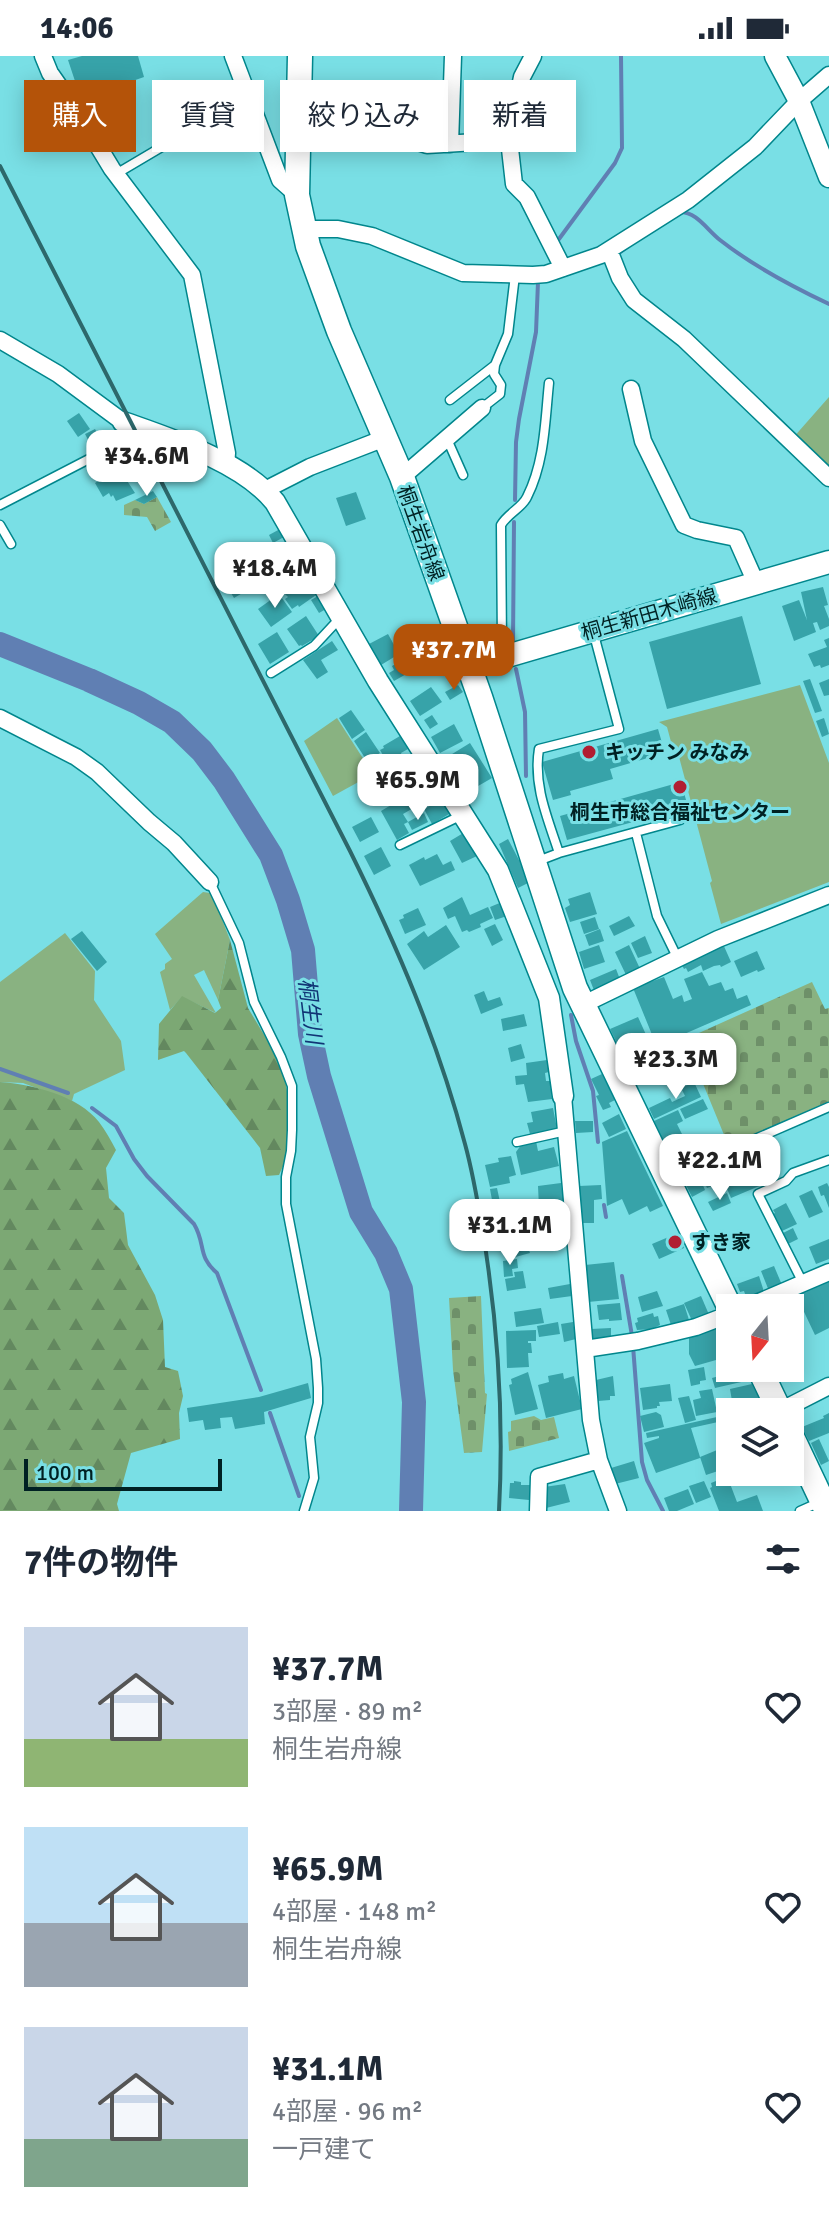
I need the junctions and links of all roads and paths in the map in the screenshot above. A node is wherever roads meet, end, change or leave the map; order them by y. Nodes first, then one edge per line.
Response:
1 (43, 56) edge
2 (233, 56) edge
3 (300, 56) edge
4 (453, 56) edge
5 (533, 56) edge
6 (775, 56) edge
7 (829, 75) edge
8 (242, 80) edge
9 (300, 80) edge
10 (521, 80) edge
11 (799, 101) junction
12 (264, 138) edge
13 (464, 143) edge
14 (450, 144) joint
15 (153, 152) edge
16 (299, 152) edge
17 (510, 152) edge
18 (116, 174) junction
19 (829, 177) edge
20 (297, 195) junction
21 (304, 229) junction
22 (609, 250) junction
23 (563, 268) junction
24 (515, 275) junction
25 (0, 340) edge
26 (495, 365) junction
27 (549, 383) dead end
28 (631, 389) dead end
29 (450, 400) dead end
30 (482, 408) joint
31 (123, 422) junction
32 (385, 438) junction
33 (447, 439) junction
34 (226, 465) junction
35 (463, 475) dead end
36 (402, 477) junction
37 (829, 478) edge
38 (265, 490) junction
39 (0, 505) edge
40 (0, 525) edge
41 (11, 544) dead end
42 (829, 562) edge
43 (756, 583) junction
44 (341, 617) junction
45 (592, 631) junction
46 (504, 657) junction
47 (470, 669) junction
48 (271, 673) dead end
49 (0, 718) edge
50 (464, 814) junction
51 (680, 820) dead end
52 (636, 833) junction
53 (400, 845) dead end
54 (559, 853) junction
55 (534, 863) junction
56 (210, 882) joint
57 (829, 895) edge
58 (553, 924) junction
59 (525, 937) junction
60 (678, 959) junction
61 (579, 996) junction
62 (549, 998) junction
63 (563, 1096) joint
64 (829, 1107) edge
65 (566, 1131) junction
66 (517, 1142) dead end
67 (829, 1160) edge
68 (666, 1177) junction
69 (829, 1272) edge
70 (803, 1283) junction
71 (722, 1294) edge
72 (777, 1294) edge
73 (716, 1318) edge
74 (585, 1349) junction
75 (829, 1386) edge
76 (804, 1399) edge
77 (599, 1460) junction
78 (804, 1467) edge
79 (820, 1506) edge
80 (304, 1511) edge
81 (538, 1511) edge
82 (618, 1511) edge

1 - 18 street
2 - 8 street
3 - 9 main road, 桐生岩舟線
4 - 14 street
5 - 10 street
6 - 11 street
7 - 11 street
11 - 19 street
11 - 22 street
12 - 20 street
13 - 14 street
15 - 18 lane
16 - 20 main road, 桐生岩舟線
17 - 23 street
18 - 34 street
20 - 21 main road, 桐生岩舟線
21 - 24 street
21 - 32 main road, 桐生岩舟線
22 - 23 street
22 - 37 street
23 - 24 street
24 - 26 lane
25 - 31 street
26 - 29 lane
26 - 30 lane
27 - 46 lane
28 - 43 street
30 - 33 street
31 - 34 street
31 - 39 lane
32 - 36 main road, 桐生岩舟線
32 - 38 street
33 - 35 lane
33 - 36 street
34 - 38 street
36 - 47 main road, 桐生岩舟線
38 - 44 street
40 - 41 lane
42 - 43 main road, 桐生新田木崎線
43 - 45 main road, 桐生新田木崎線
44 - 48 lane
44 - 50 street
45 - 46 main road, 桐生新田木崎線
45 - 54 lane
46 - 47 main road, 桐生新田木崎線
47 - 55 main road, 桐生岩舟線
49 - 56 street
50 - 53 lane
50 - 59 street
51 - 52 lane
52 - 54 lane
52 - 60 lane
54 - 55 lane
55 - 58 main road, 桐生岩舟線
56 - 80 lane
57 - 60 street
58 - 59 street
58 - 61 main road, 桐生岩舟線
59 - 62 street
60 - 61 street
61 - 62 street
61 - 68 main road, 桐生岩舟線
62 - 63 street
63 - 65 street
64 - 68 lane
65 - 66 lane
65 - 74 street
67 - 70 lane
68 - 71 main road, 桐生岩舟線
69 - 70 street
70 - 72 street
73 - 74 street
74 - 77 street
75 - 76 street
77 - 81 street
77 - 82 street
78 - 79 main road

